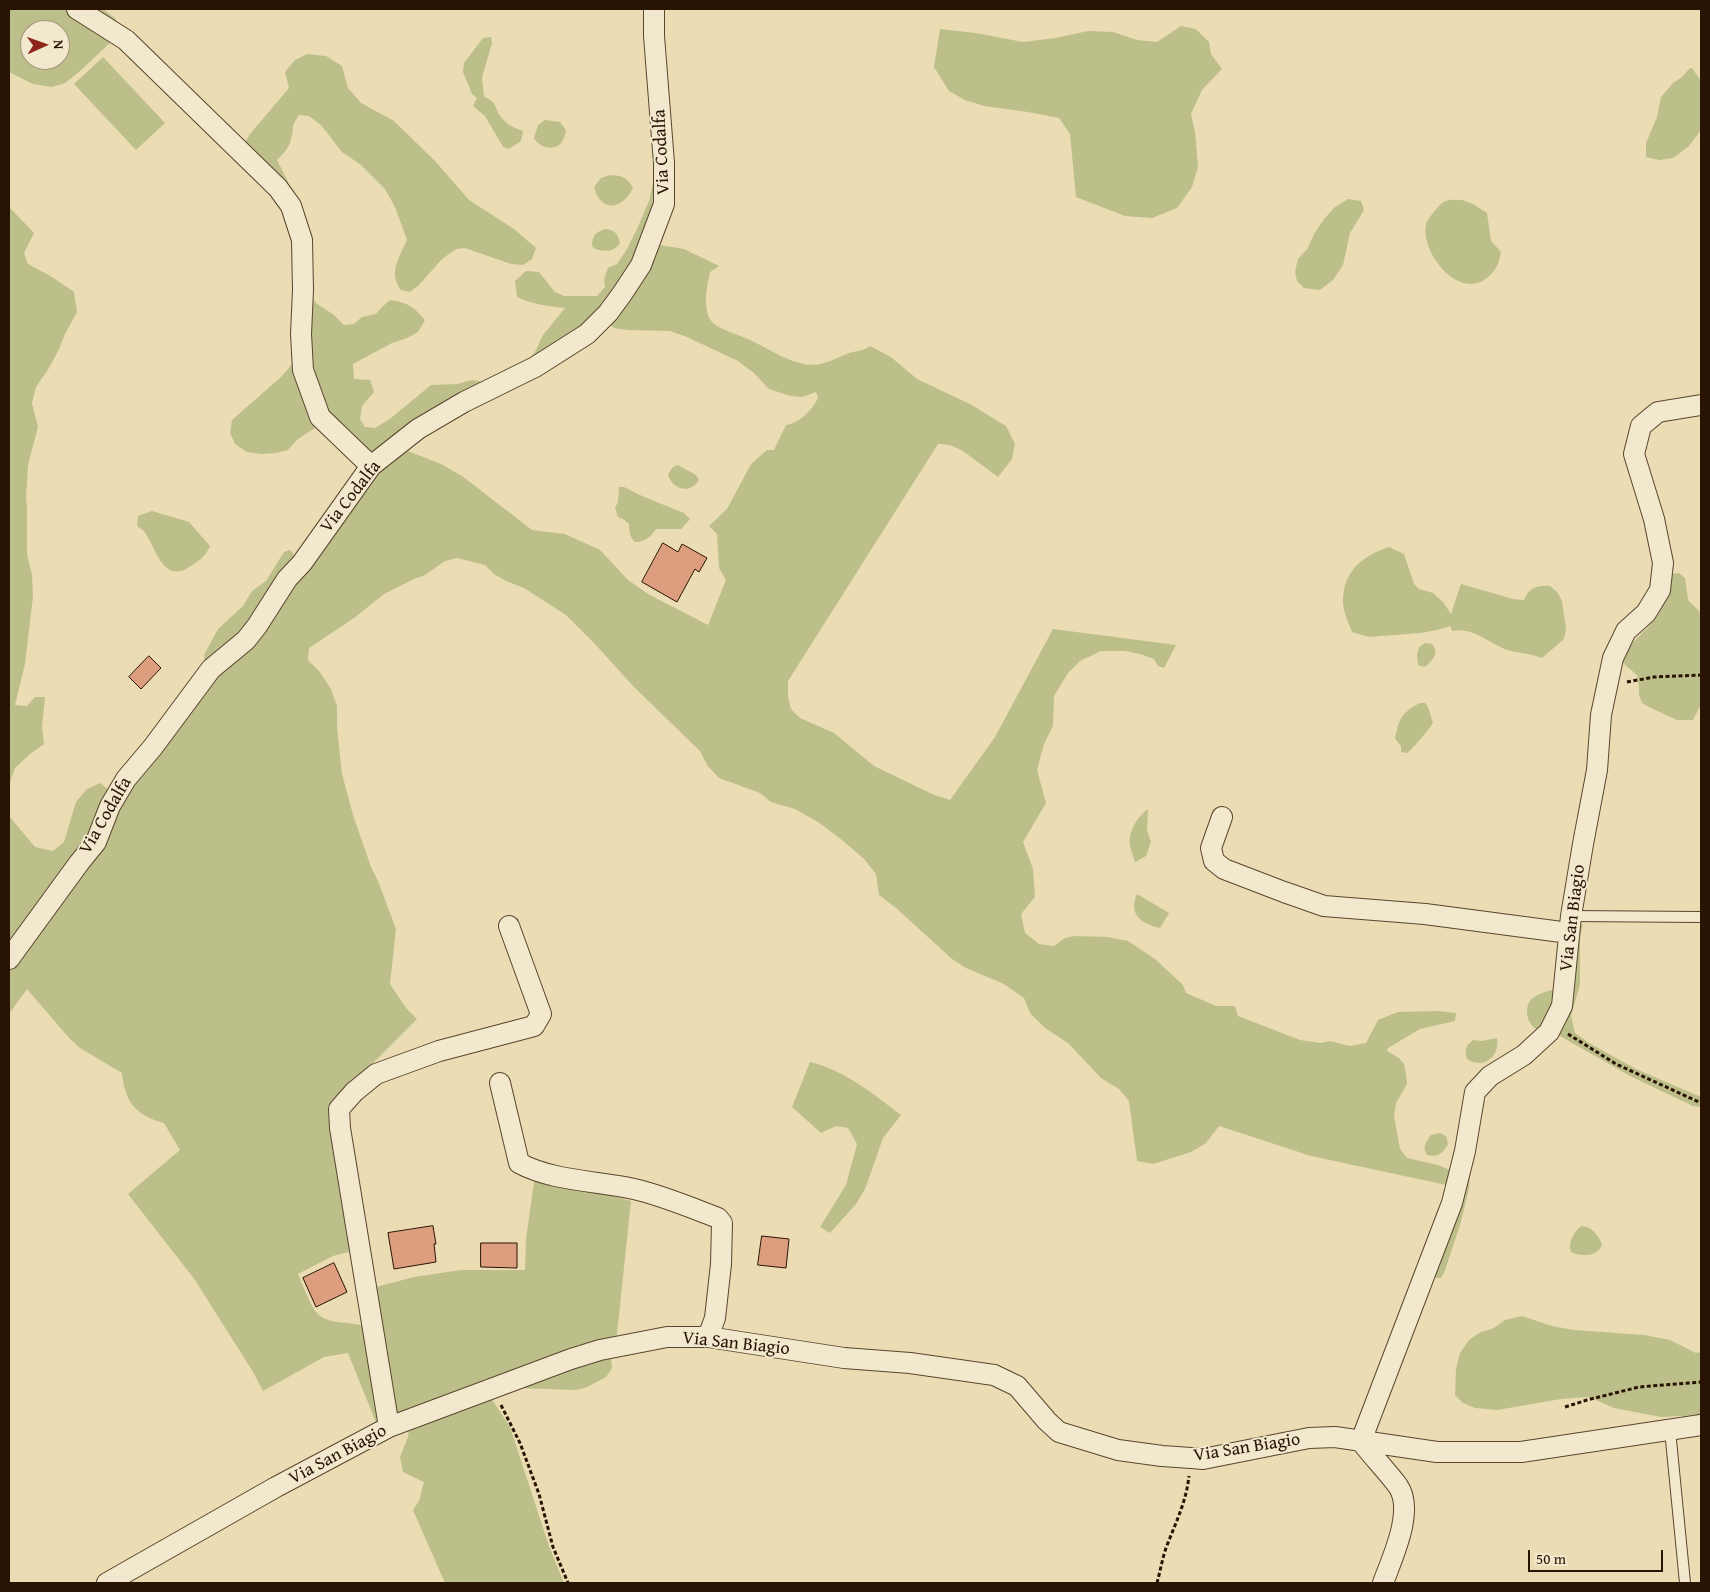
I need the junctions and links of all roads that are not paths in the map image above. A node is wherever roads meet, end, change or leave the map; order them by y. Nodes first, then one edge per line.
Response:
1 (77, 9) edge
2 (654, 9) edge
3 (1701, 405) edge
4 (371, 466) junction
5 (1222, 817) dead end
6 (1701, 917) edge
7 (1570, 924) junction
8 (509, 926) dead end
9 (9, 959) edge
10 (500, 1083) dead end
11 (708, 1337) junction
12 (1701, 1425) edge
13 (389, 1427) junction
14 (1670, 1430) junction
15 (1360, 1441) junction
16 (107, 1583) edge
17 (1383, 1583) edge
18 (1684, 1583) edge

1 - 4 street
2 - 4 street, Via Codalfa
3 - 7 street, Via San Biagio
4 - 9 street, Via Codalfa
5 - 7 street
6 - 7 lane
7 - 15 street, Via San Biagio
8 - 13 street
10 - 11 street
11 - 13 street, Via San Biagio
11 - 15 street, Via San Biagio
12 - 14 street, Via San Biagio
13 - 16 street, Via San Biagio
14 - 15 street, Via San Biagio
14 - 18 lane
15 - 17 street

